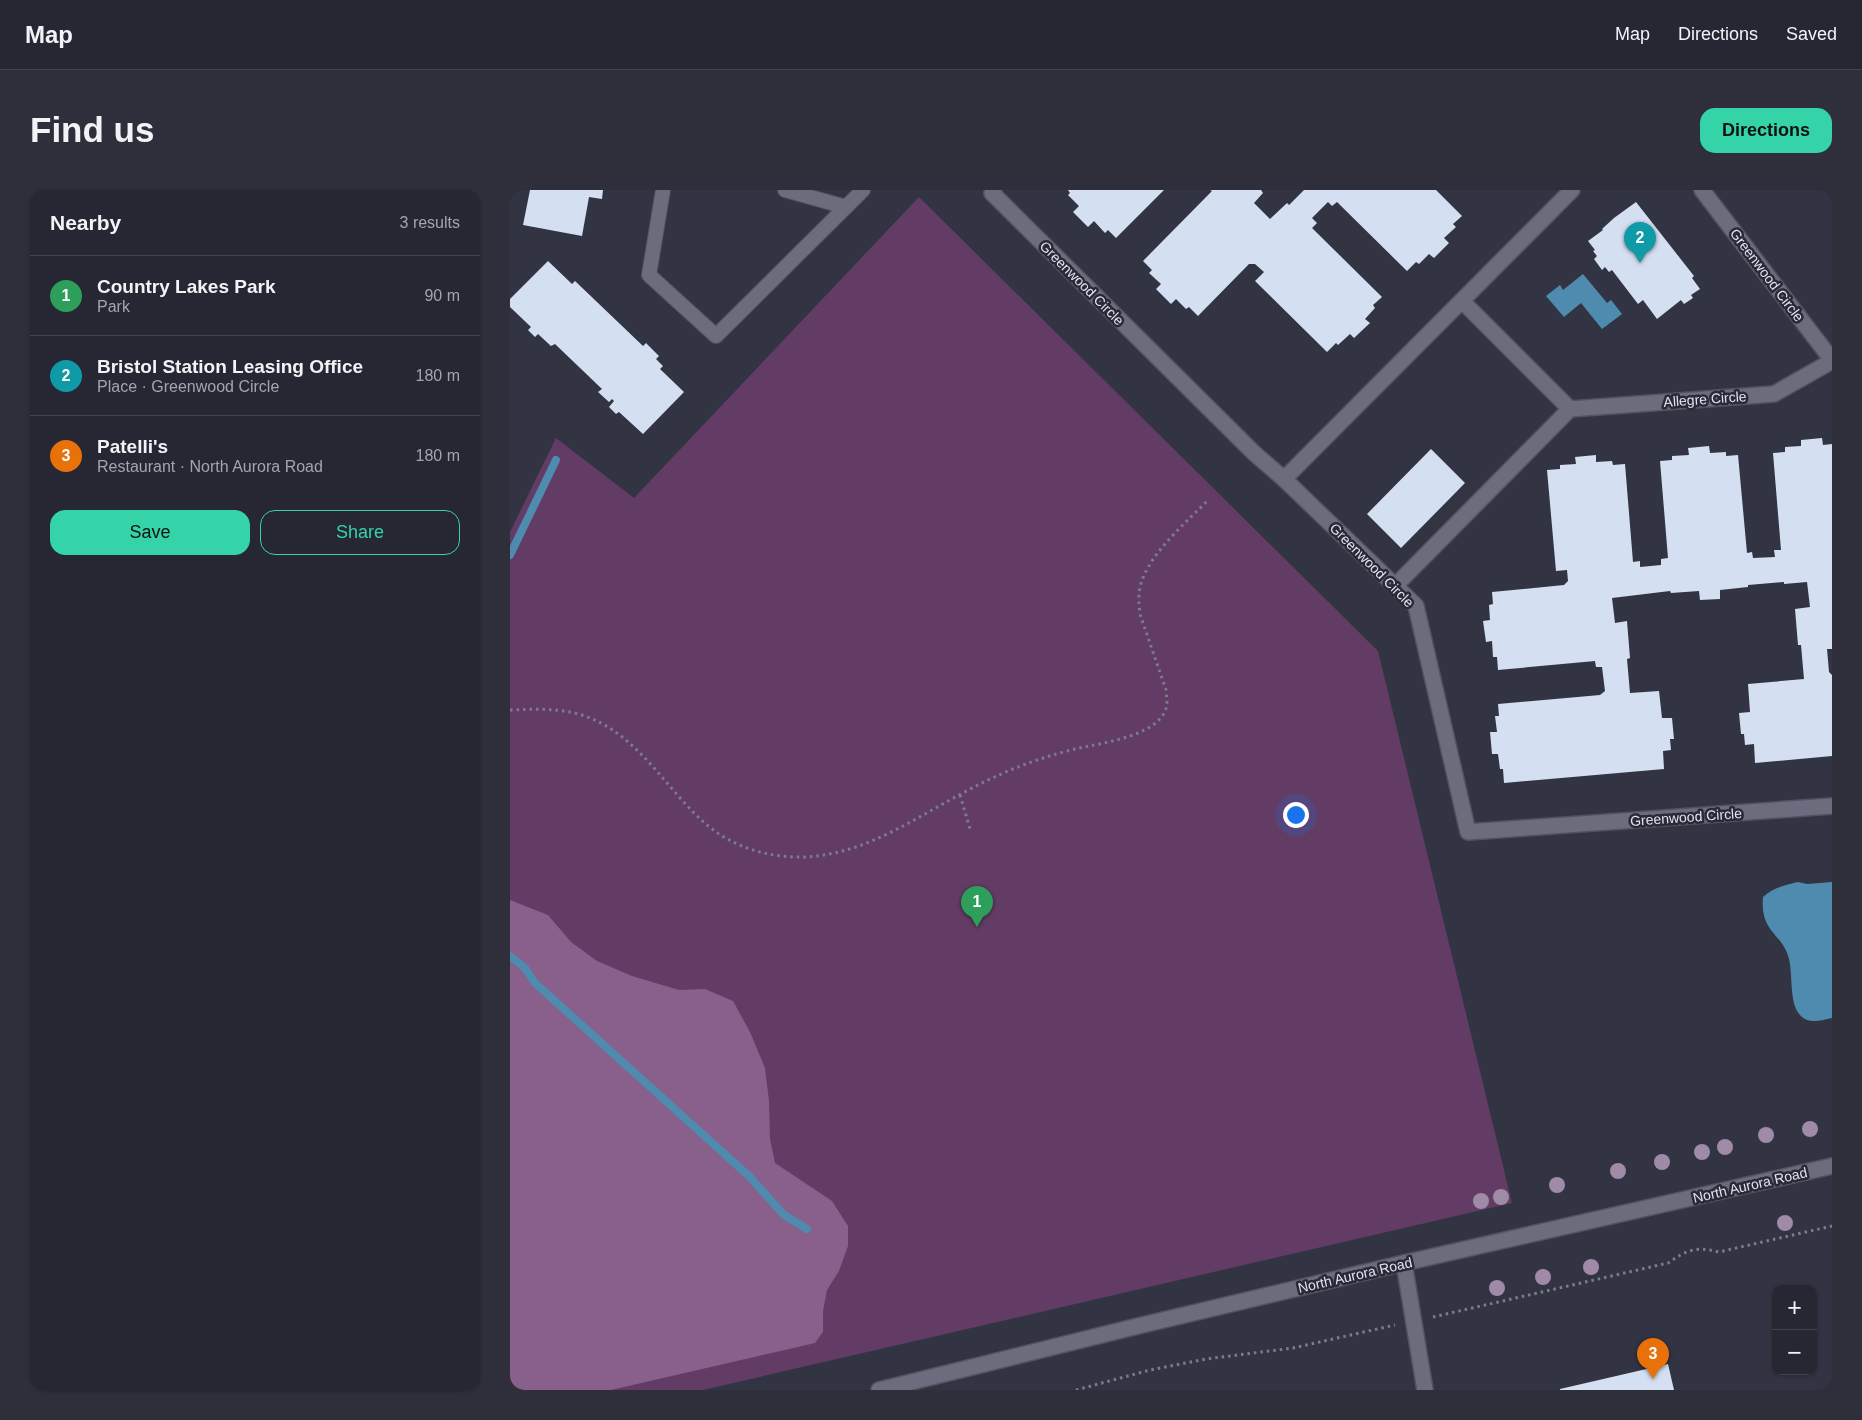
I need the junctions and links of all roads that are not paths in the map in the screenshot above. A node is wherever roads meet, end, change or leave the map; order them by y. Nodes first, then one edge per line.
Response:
1 (663, 190) edge
2 (786, 190) edge
3 (863, 190) edge
4 (994, 190) edge
5 (1572, 190) edge
6 (1702, 190) edge
7 (846, 207) junction
8 (1462, 301) junction
9 (1832, 361) edge
10 (1570, 409) junction
11 (1284, 479) junction
12 (1395, 586) junction
13 (1832, 806) edge
14 (1832, 1166) edge
15 (1404, 1263) junction
16 (879, 1390) edge
17 (1425, 1390) edge

1 - 7 lane
2 - 7 lane
3 - 7 lane
4 - 11 street, Greenwood Circle
5 - 8 street
6 - 9 street, Greenwood Circle
8 - 10 street
8 - 11 street
9 - 10 street, Allegre Circle
10 - 12 street
11 - 12 street, Greenwood Circle
12 - 13 street, Greenwood Circle
14 - 15 street, North Aurora Road
15 - 16 street, North Aurora Road
15 - 17 street

